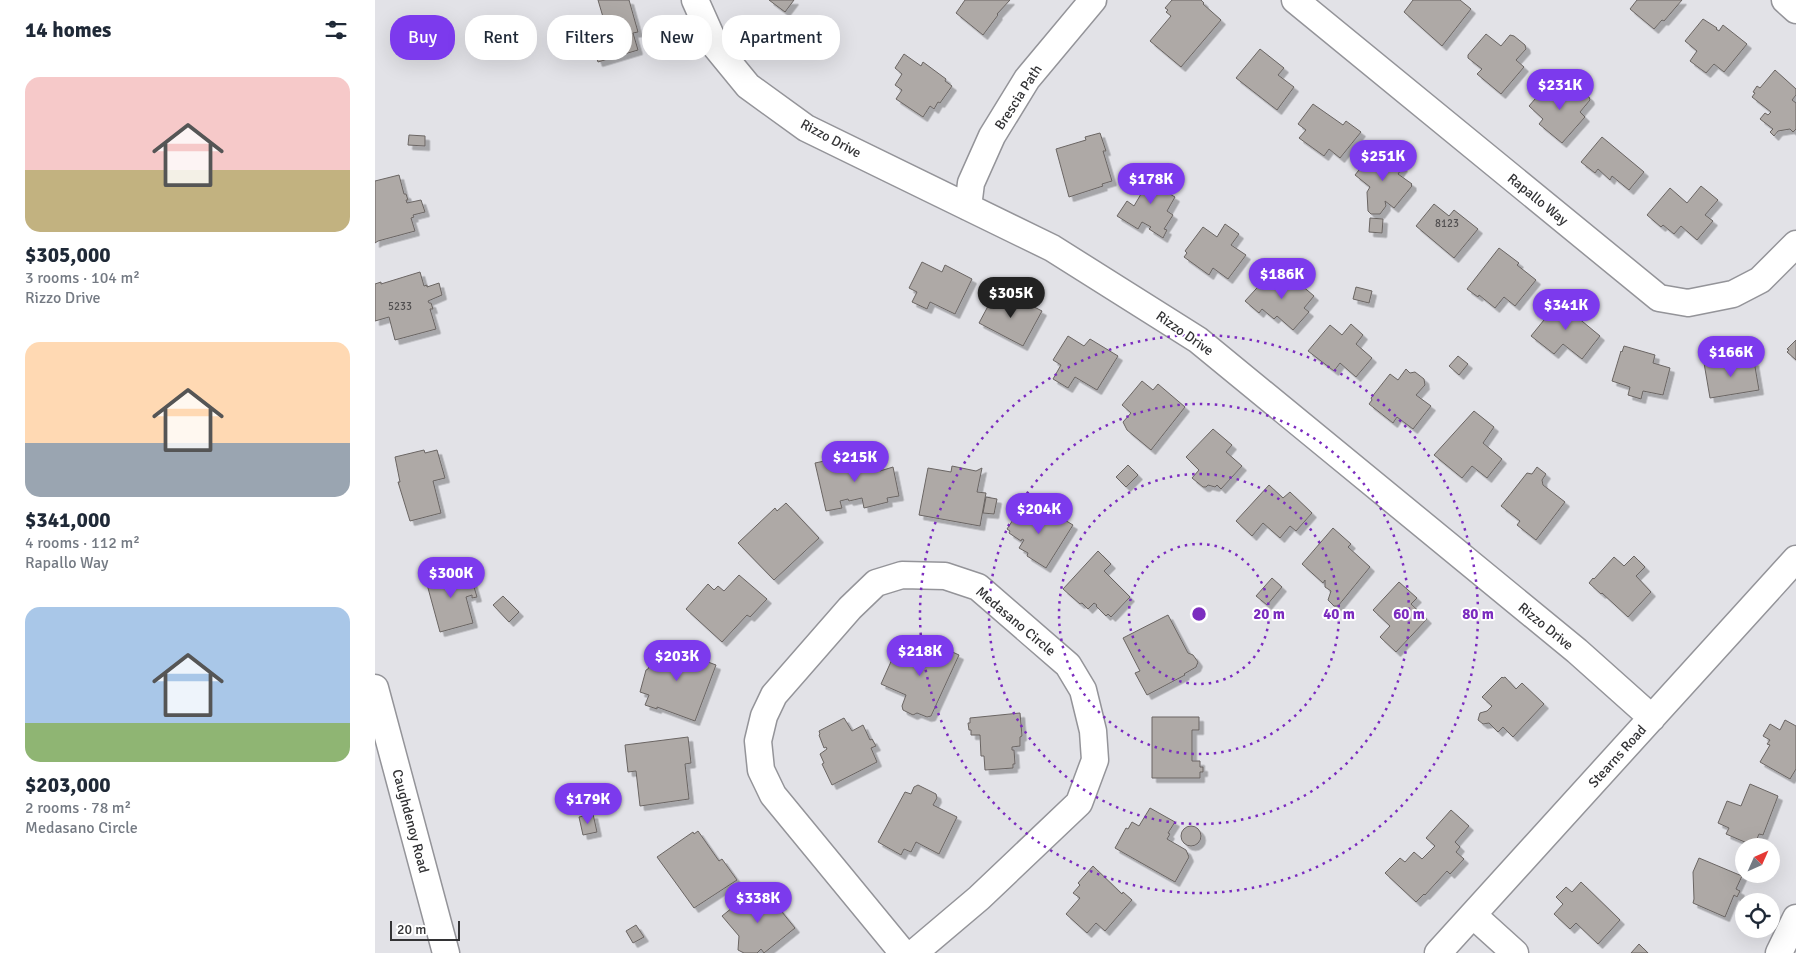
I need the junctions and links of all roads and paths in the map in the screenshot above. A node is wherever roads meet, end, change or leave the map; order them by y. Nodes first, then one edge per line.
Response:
1 (695, 0) edge
2 (1093, 0) edge
3 (1295, 0) edge
4 (1785, 0) edge
5 (1796, 10) edge
6 (968, 207) junction
7 (1796, 244) edge
8 (1796, 559) edge
9 (375, 688) edge
10 (1652, 718) junction
11 (1473, 915) junction
12 (1796, 918) edge
13 (446, 953) edge
14 (903, 953) edge
15 (914, 953) edge
16 (1438, 953) edge
17 (1515, 953) edge
18 (1779, 953) edge

1 - 6 street, Rizzo Drive
2 - 6 street, Brescia Path
3 - 7 street, Rapallo Way
4 - 5 street
6 - 10 street, Rizzo Drive
8 - 10 street, Stearns Road
9 - 13 street, Caughdenoy Road
10 - 11 street, Stearns Road
11 - 16 street, Stearns Road
11 - 17 street
12 - 18 street
14 - 15 street, Medasano Circle

